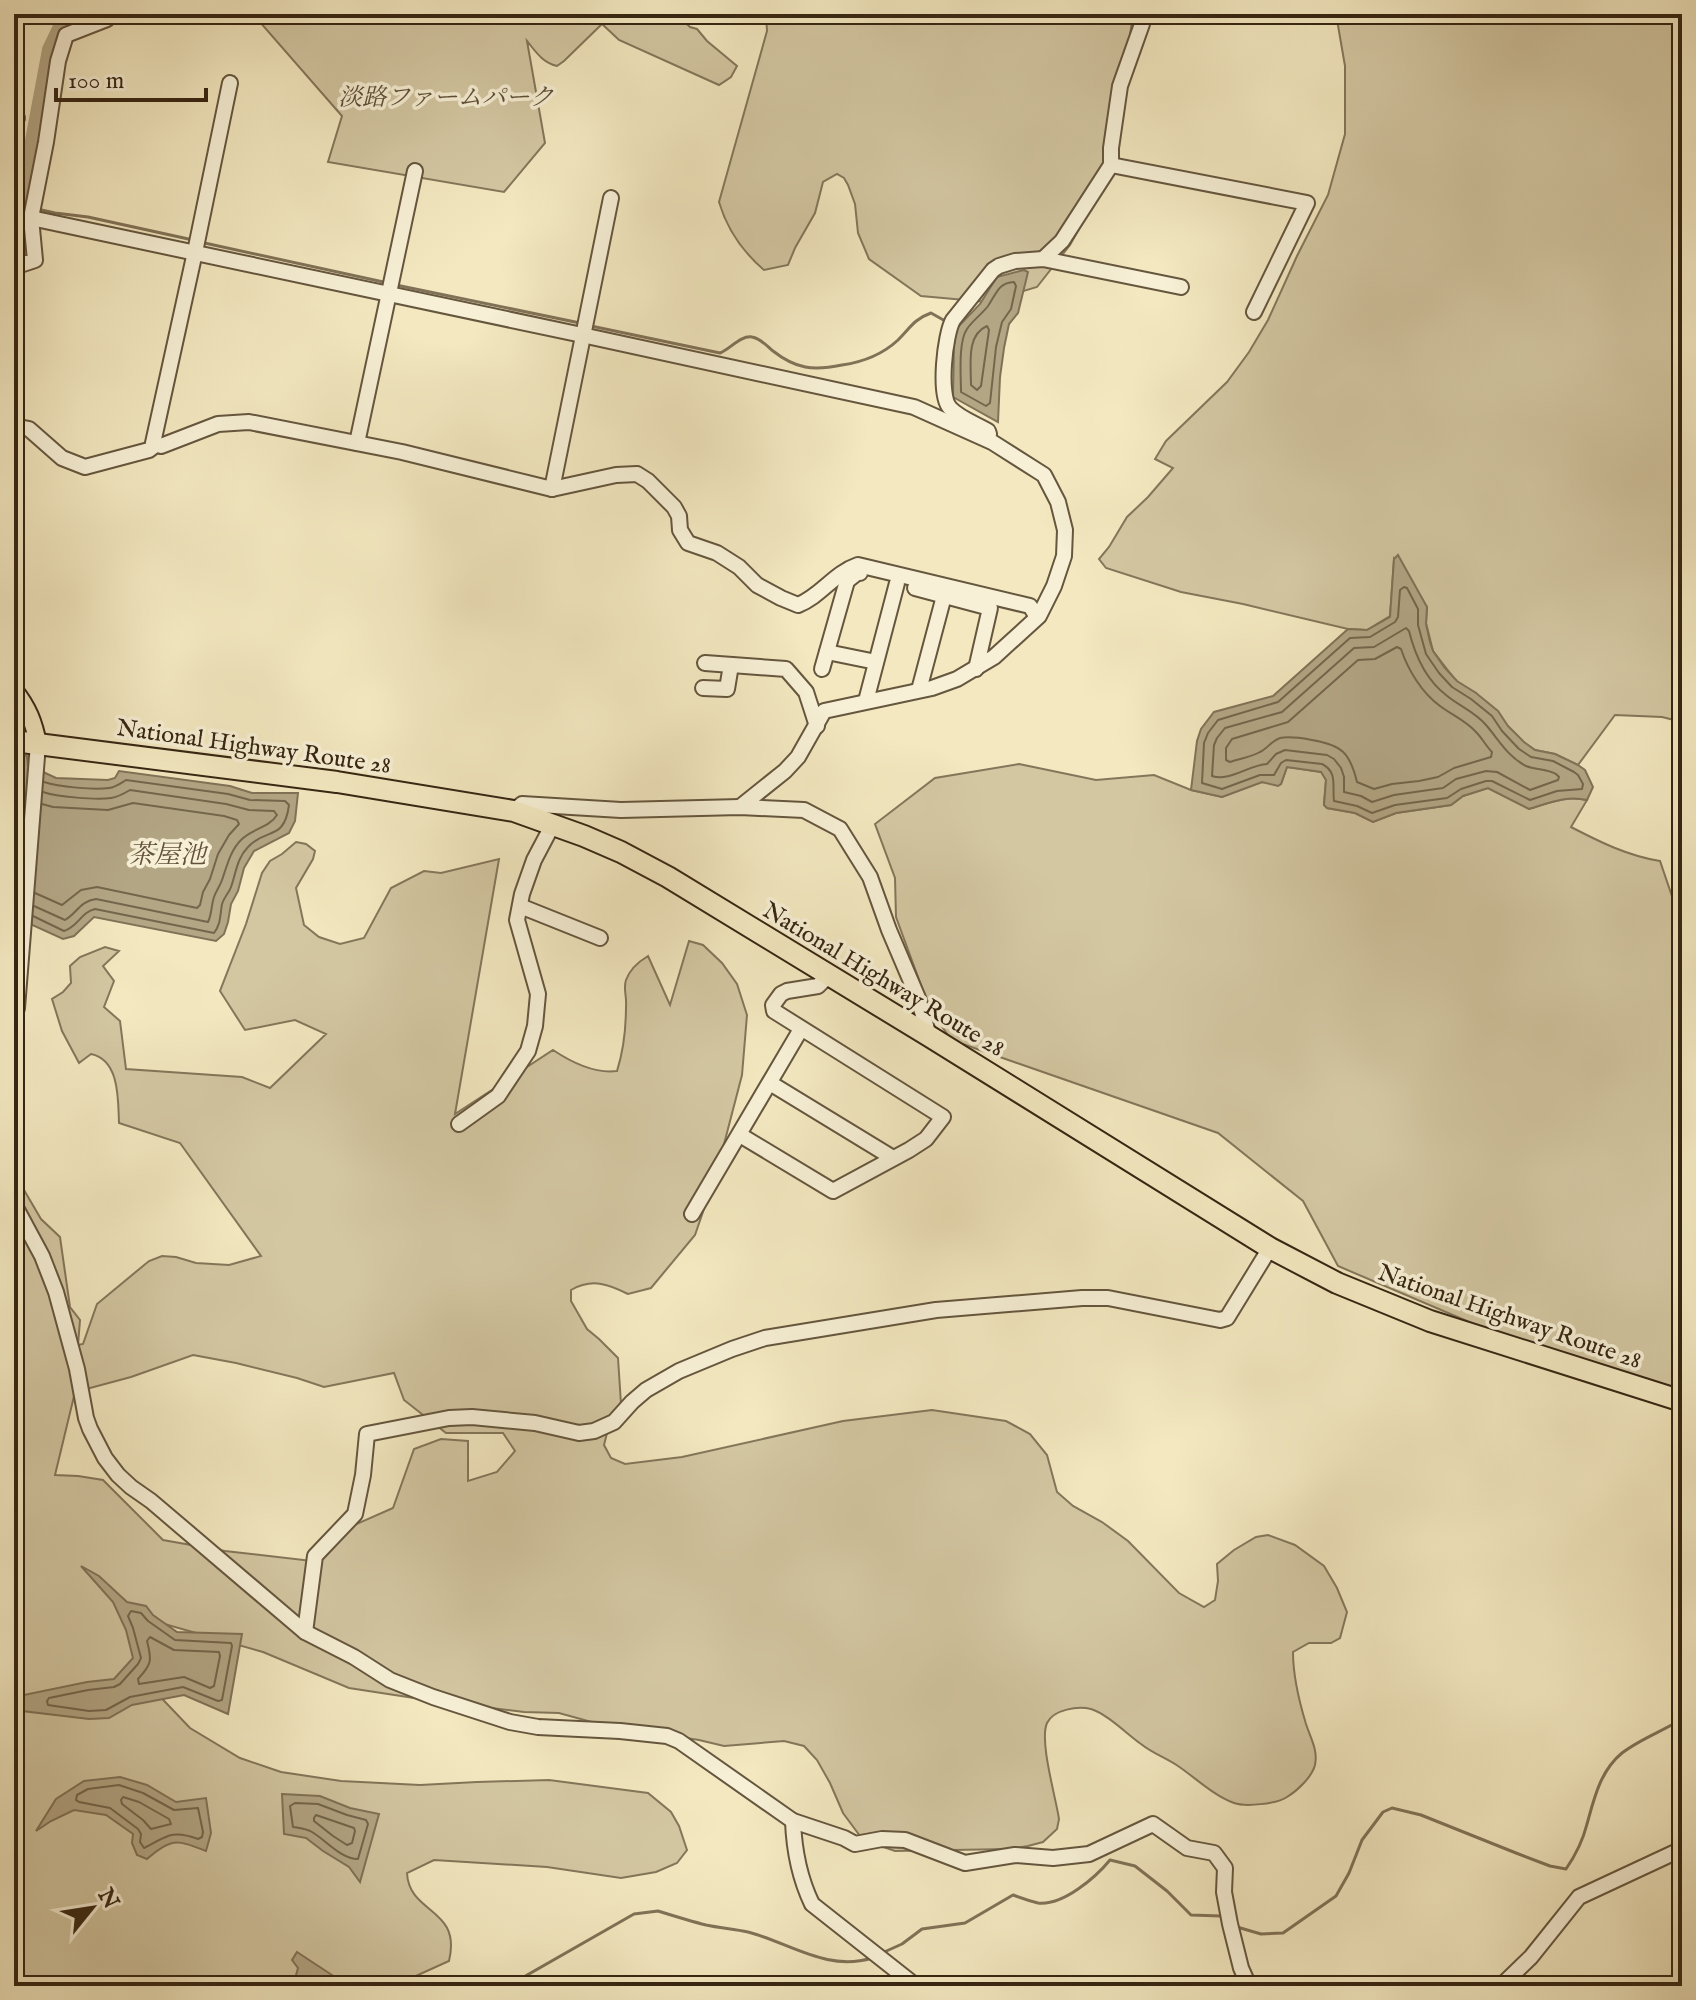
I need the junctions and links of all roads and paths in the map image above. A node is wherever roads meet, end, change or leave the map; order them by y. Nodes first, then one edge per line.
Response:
1 (108, 14) edge
2 (1142, 14) edge
3 (230, 83) dead end
4 (1111, 165) junction
5 (415, 171) dead end
6 (611, 198) dead end
7 (33, 211) junction
8 (197, 245) junction
9 (1043, 259) junction
10 (14, 267) edge
11 (389, 287) junction
12 (1181, 287) dead end
13 (1254, 312) dead end
14 (584, 328) junction
15 (14, 426) edge
16 (992, 442) junction
17 (357, 443) junction
18 (157, 444) junction
19 (552, 489) junction
20 (897, 583) junction
21 (944, 596) junction
22 (1037, 617) junction
23 (827, 652) junction
24 (876, 662) junction
25 (705, 663) dead end
26 (731, 665) junction
27 (822, 669) dead end
28 (976, 669) junction
29 (703, 688) dead end
30 (14, 690) edge
31 (919, 690) junction
32 (866, 701) junction
33 (817, 726) junction
34 (14, 741) edge
35 (38, 744) junction
36 (740, 807) junction
37 (514, 811) junction
38 (553, 824) junction
39 (520, 906) junction
40 (600, 938) dead end
41 (828, 976) junction
42 (14, 1018) edge
43 (801, 1029) junction
44 (929, 1036) junction
45 (770, 1083) junction
46 (459, 1124) dead end
47 (740, 1135) junction
48 (893, 1158) junction
49 (14, 1204) edge
50 (692, 1214) dead end
51 (1270, 1248) junction
52 (1682, 1401) edge
53 (305, 1632) junction
54 (793, 1821) junction
55 (1682, 1849) edge
56 (916, 1986) edge
57 (1249, 1986) edge
58 (1501, 1986) edge

1 - 7 street
2 - 4 street
3 - 8 street
4 - 9 street
4 - 13 street
5 - 11 street
6 - 14 street
7 - 8 street
7 - 10 street
8 - 11 street
8 - 18 street
9 - 12 street
9 - 16 street
11 - 14 street
11 - 17 street
14 - 16 street
14 - 19 street
15 - 18 street
16 - 22 street
17 - 18 street
17 - 19 street
19 - 22 street
20 - 21 street
20 - 23 street
20 - 24 street
21 - 28 street
21 - 31 street
22 - 28 street
23 - 24 street
23 - 27 street
24 - 32 street
25 - 26 street
26 - 29 street
26 - 33 street
28 - 31 street
30 - 35 main road
31 - 32 street
32 - 33 street
33 - 36 street
34 - 35 highway, National Highway Route 28
35 - 37 highway, National Highway Route 28
35 - 42 street
36 - 37 street
36 - 44 street
37 - 38 highway, National Highway Route 28
38 - 39 street
38 - 41 highway, National Highway Route 28
39 - 40 street
39 - 46 street
41 - 43 street
41 - 44 highway, National Highway Route 28
43 - 45 street
43 - 48 street
44 - 51 highway, National Highway Route 28
45 - 47 street
45 - 48 street
47 - 48 street
47 - 50 street
49 - 53 street
51 - 52 highway, National Highway Route 28
51 - 53 street
53 - 54 street
54 - 56 street
54 - 57 street
55 - 58 street

